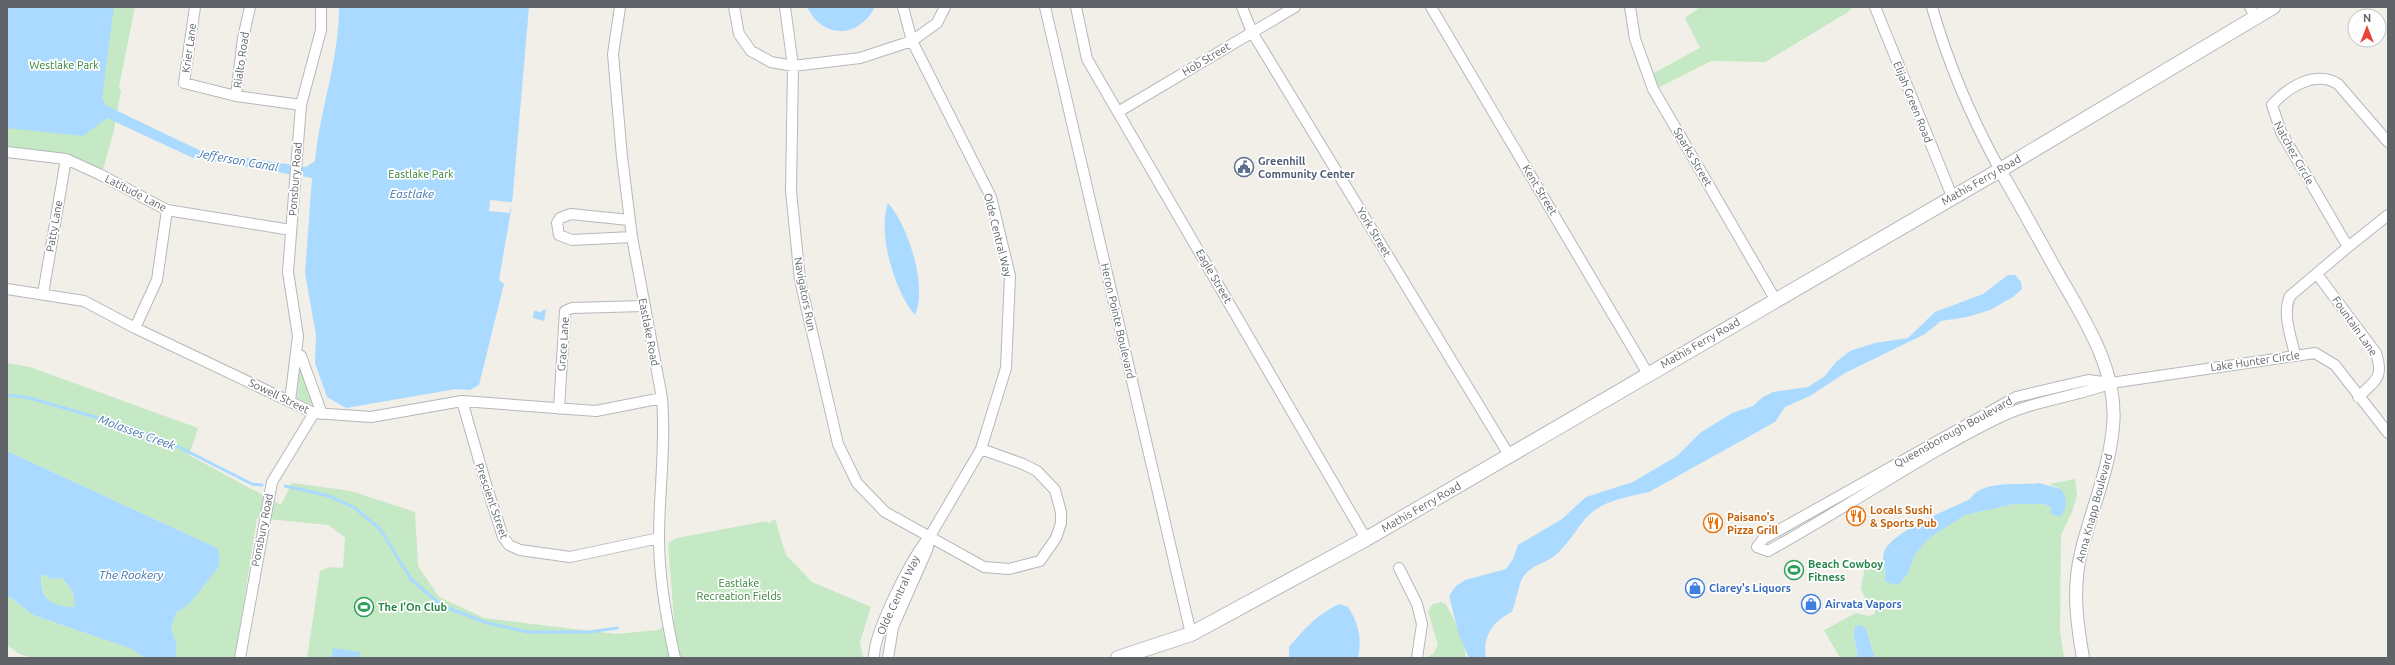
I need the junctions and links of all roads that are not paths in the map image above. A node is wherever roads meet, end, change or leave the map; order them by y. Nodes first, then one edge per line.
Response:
1 (195, 7) edge
2 (250, 7) edge
3 (321, 7) edge
4 (620, 7) edge
5 (734, 7) edge
6 (785, 7) edge
7 (903, 7) edge
8 (945, 7) edge
9 (1045, 7) edge
10 (1076, 7) edge
11 (1242, 7) edge
12 (1295, 7) edge
13 (1431, 7) edge
14 (1630, 7) edge
15 (1875, 7) edge
16 (1932, 7) edge
17 (2273, 7) edge
18 (2252, 12) edge
19 (1252, 32) junction
20 (912, 41) junction
21 (793, 66) junction
22 (236, 96) junction
23 (301, 105) junction
24 (1118, 112) junction
25 (2388, 142) edge
26 (7, 152) edge
27 (66, 159) junction
28 (2000, 170) junction
29 (1952, 196) junction
30 (167, 210) junction
31 (2388, 215) edge
32 (629, 220) junction
33 (291, 230) junction
34 (632, 237) junction
35 (2348, 247) junction
36 (2317, 274) junction
37 (7, 289) edge
38 (43, 294) junction
39 (1775, 299) junction
40 (644, 306) junction
41 (135, 328) junction
42 (296, 353) junction
43 (2295, 355) junction
44 (1648, 374) junction
45 (2111, 383) junction
46 (2358, 397) junction
47 (662, 398) junction
48 (290, 401) junction
49 (462, 401) junction
50 (559, 409) junction
51 (318, 414) junction
52 (2388, 433) edge
53 (981, 449) junction
54 (1509, 455) junction
55 (930, 536) junction
56 (659, 538) junction
57 (1366, 539) junction
58 (1399, 568) dead end
59 (1191, 634) junction
60 (240, 658) edge
61 (675, 658) edge
62 (874, 658) edge
63 (888, 658) edge
64 (1118, 658) edge
65 (1417, 658) edge
66 (2083, 658) edge

1 - 22 street, Krier Lane
2 - 22 street, Rialto Road
3 - 23 street, Ponsbury Road
4 - 32 street, Eastlake Road
5 - 21 street
6 - 21 street, Navigators Run
7 - 20 street, Olde Central Way
8 - 20 street
9 - 59 street, Heron Pointe Boulevard
10 - 24 street, Eagle Street
11 - 19 street, York Street
12 - 19 street, Hob Street
13 - 44 street, Kent Street
14 - 39 street, Sparks Street
15 - 29 street, Elijah Green Road
16 - 28 street
17 - 18 main road, Mathis Ferry Road
18 - 28 main road, Mathis Ferry Road
19 - 24 street, Hob Street
19 - 54 street, York Street
20 - 21 street
20 - 53 street, Olde Central Way
21 - 55 street, Navigators Run
22 - 23 street, Rialto Road
23 - 33 street, Ponsbury Road
24 - 57 street, Eagle Street
25 - 35 street, Natchez Circle
26 - 27 street, Latitude Lane
27 - 30 street, Latitude Lane
27 - 38 street, Patty Lane
28 - 29 main road, Mathis Ferry Road
28 - 45 street, Anna Knapp Boulevard
29 - 39 main road, Mathis Ferry Road
30 - 33 street, Latitude Lane
30 - 41 street
31 - 35 street
32 - 34 street, Eastlake Road
32 - 34 street
33 - 42 street, Ponsbury Road
34 - 40 street, Eastlake Road
35 - 36 street
36 - 43 street
36 - 46 street, Fountain Lane
37 - 38 street, Sowell Street
38 - 41 street, Sowell Street
39 - 44 main road, Mathis Ferry Road
40 - 47 street, Eastlake Road
40 - 50 street, Grace Lane
41 - 48 street, Sowell Street
42 - 48 street, Ponsbury Road
42 - 51 street
43 - 45 street, Lake Hunter Circle
43 - 46 street, Lake Hunter Circle
44 - 54 main road, Mathis Ferry Road
45 - 45 street, Queensborough Boulevard
45 - 66 street, Anna Knapp Boulevard
46 - 52 street, Lake Hunter Circle
47 - 50 street, Sowell Street
47 - 56 street, Eastlake Road
48 - 51 street, Sowell Street
49 - 50 street, Sowell Street
49 - 51 street, Sowell Street
49 - 56 street, Prescient Street
51 - 60 street, Ponsbury Road
53 - 55 street, Olde Central Way
53 - 55 street
54 - 57 main road, Mathis Ferry Road
55 - 62 street, Olde Central Way
55 - 63 street, Olde Central Way
56 - 61 street, Eastlake Road
57 - 59 main road, Mathis Ferry Road
58 - 65 street
59 - 64 main road, Mathis Ferry Road

